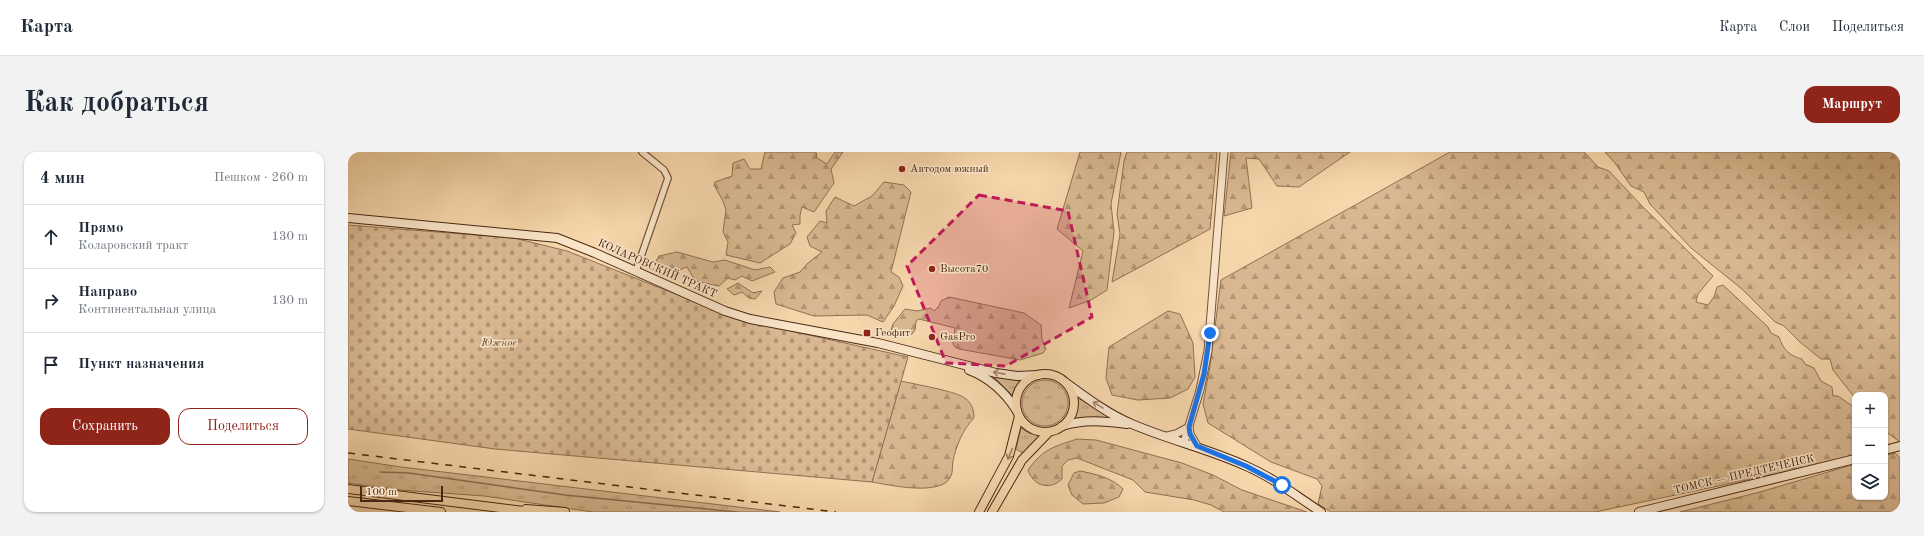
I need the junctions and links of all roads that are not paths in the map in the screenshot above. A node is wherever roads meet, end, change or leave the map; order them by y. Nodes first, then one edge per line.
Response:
1 (642, 152) edge
2 (1224, 152) edge
3 (348, 218) edge
4 (636, 272) junction
5 (954, 363) junction
6 (1038, 375) junction
7 (1065, 382) junction
8 (1018, 414) junction
9 (1132, 424) junction
10 (1062, 426) junction
11 (1189, 427) junction
12 (1049, 432) junction
13 (1167, 436) junction
14 (1184, 442) junction
15 (1197, 446) junction
16 (1900, 446) edge
17 (1888, 449) edge
18 (1852, 460) edge
19 (348, 489) edge
20 (348, 501) edge
21 (516, 509) junction
22 (398, 510) edge
23 (441, 512) edge
24 (532, 512) edge
25 (565, 512) edge
26 (979, 512) edge
27 (992, 512) edge
28 (1321, 512) edge
29 (1639, 512) edge

1 - 4 street
2 - 11 street
3 - 4 main road, КОЛАРОВСКИЙ ТРАКТ
4 - 5 main road, КОЛАРОВСКИЙ ТРАКТ
6 -> 5 main road, КОЛАРОВСКИЙ ТРАКТ
5 - 8 main road, КОЛАРОВСКИЙ ТРАКТ
6 - 7 main road
6 - 8 main road
9 -> 7 main road
7 - 10 main road
8 - 12 main road
8 -> 26 main road
9 - 10 main road
9 - 13 main road
10 - 12 main road
11 - 13 street
11 - 14 street
11 - 15 street
12 - 27 main road
13 - 14 main road
14 - 15 main road
15 - 28 main road
16 - 17 main road
18 - 29 main road, ТОМСК — ПРЕДТЕЧЕНСК
19 - 21 main road
20 - 22 main road
21 - 24 main road
21 - 25 main road
22 - 23 main road

